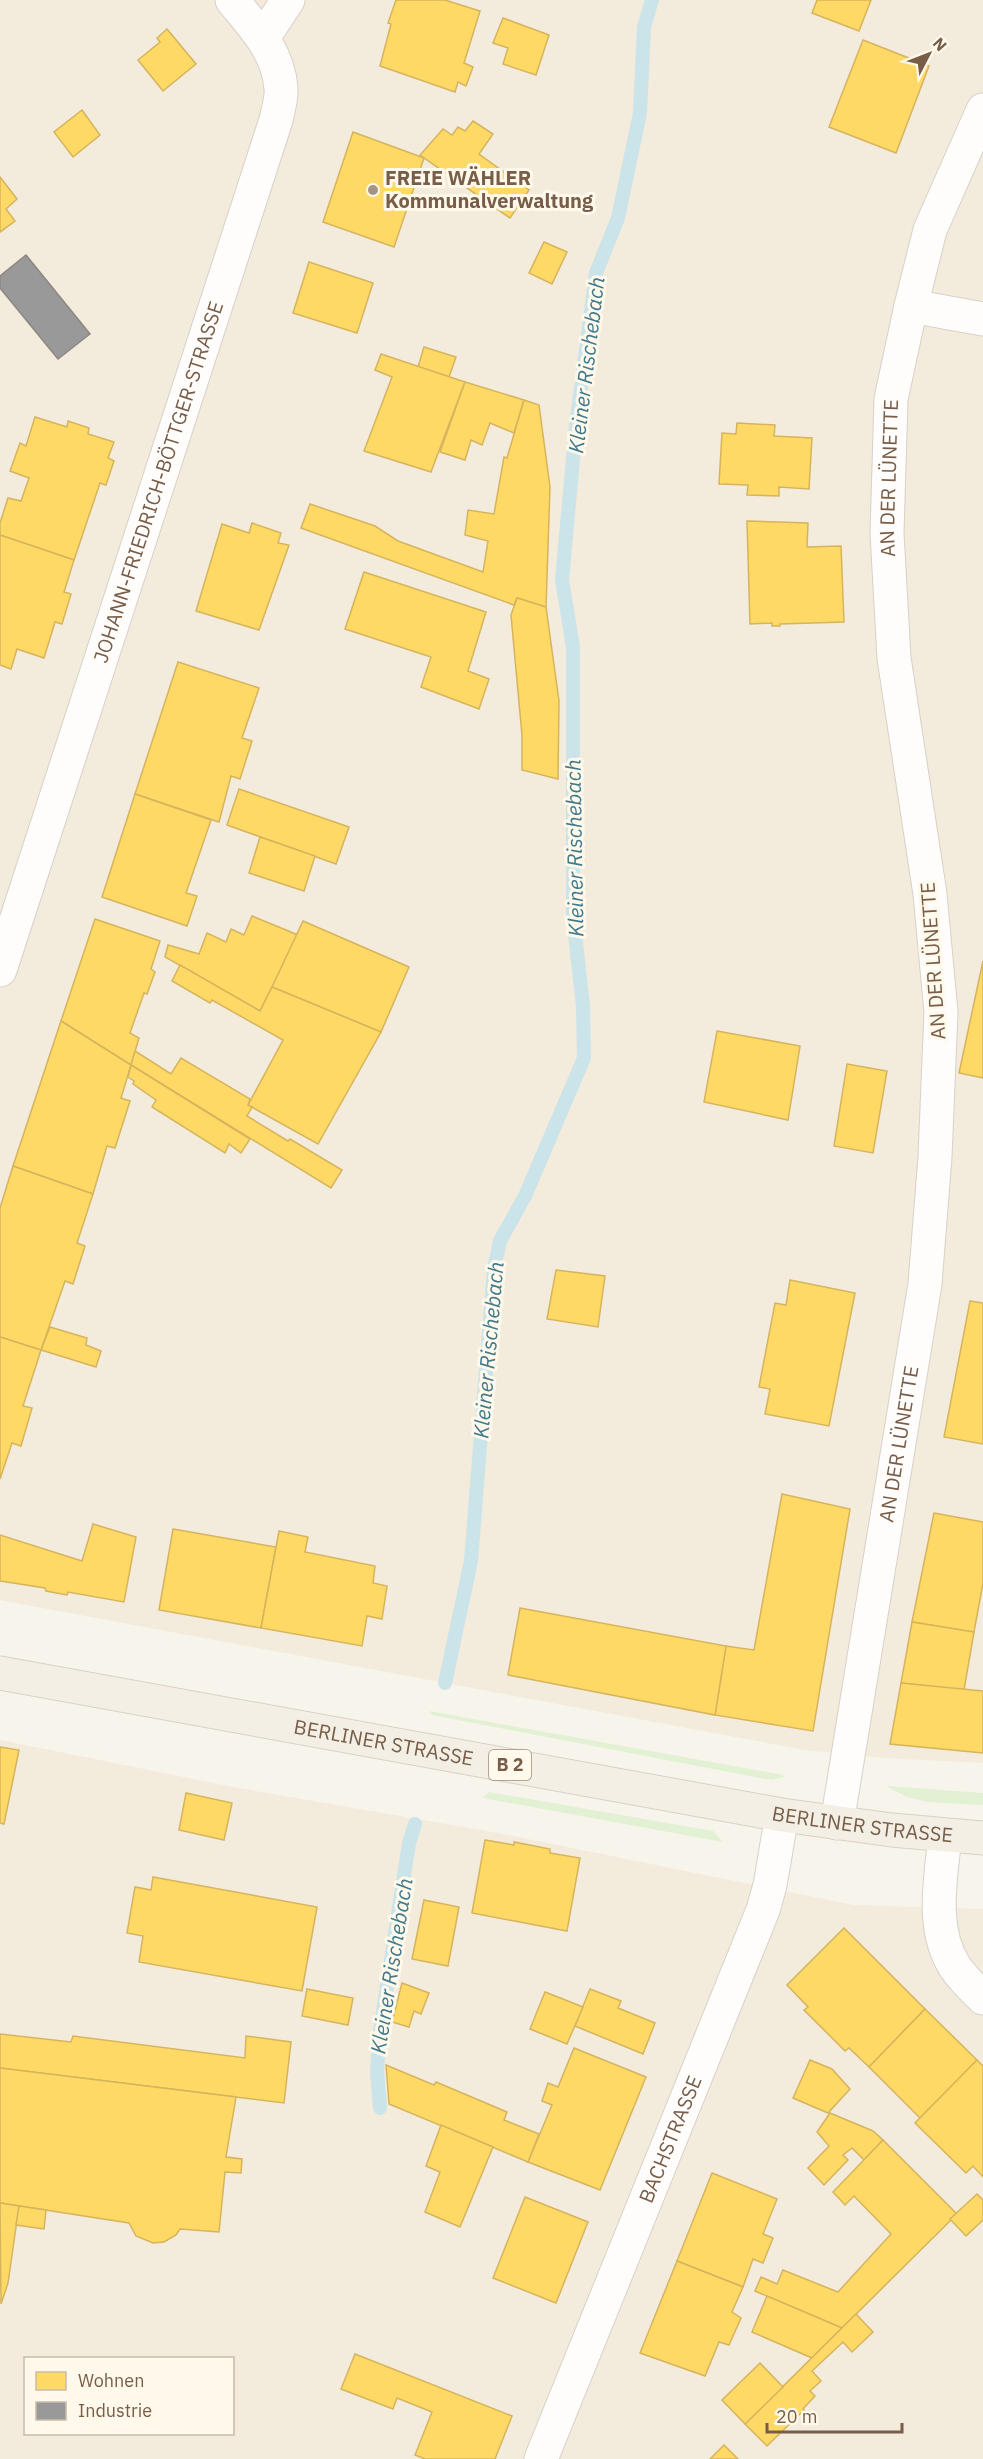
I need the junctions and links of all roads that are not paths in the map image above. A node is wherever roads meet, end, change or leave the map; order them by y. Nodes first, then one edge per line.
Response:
1 (232, 0) edge
2 (288, 0) edge
3 (263, 38) junction
4 (983, 110) edge
5 (911, 306) junction
6 (983, 319) edge
7 (0, 970) edge
8 (0, 1673) edge
9 (782, 1815) junction
10 (837, 1823) junction
11 (945, 1836) junction
12 (983, 1838) edge
13 (983, 1998) edge
14 (544, 2457) edge

1 - 3 street, JOHANN-FRIEDRICH-BÖTTGER-STRASSE
2 - 3 street
3 - 7 street, JOHANN-FRIEDRICH-BÖTTGER-STRASSE
4 - 5 street, AN DER LÜNETTE
5 - 6 street
5 - 10 street, AN DER LÜNETTE
8 - 9 main road, BERLINER STRASSE / B 2
9 - 10 main road, BERLINER STRASSE / B 2
9 - 14 street, BACHSTRASSE
10 - 11 main road, BERLINER STRASSE / B 2
11 - 12 main road, BERLINER STRASSE / B 2
11 - 13 street

